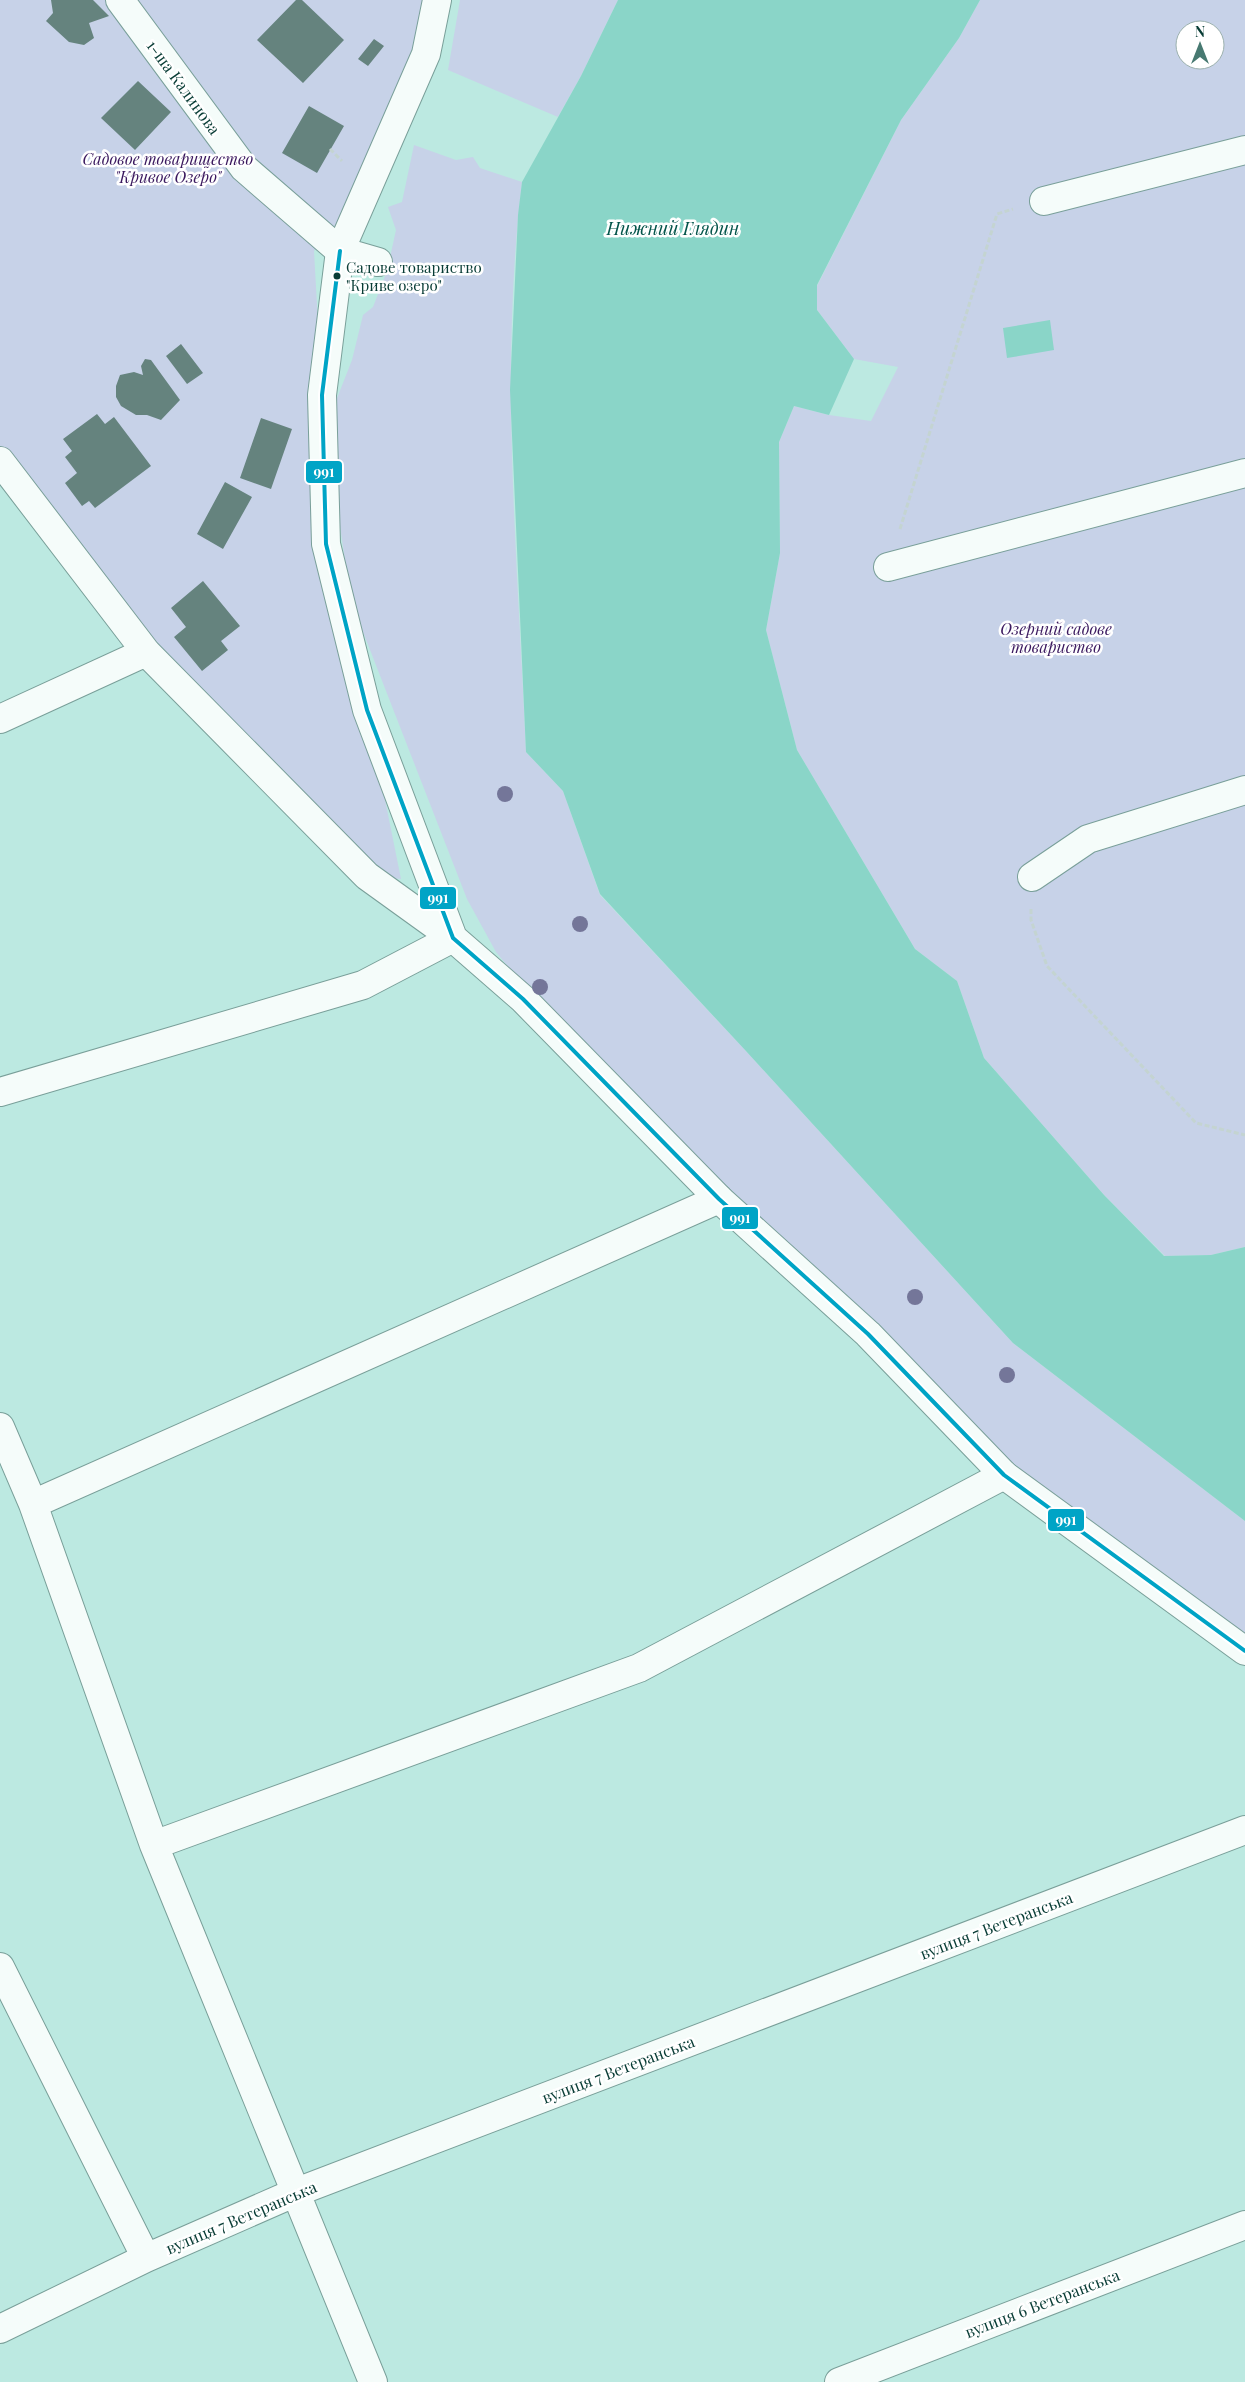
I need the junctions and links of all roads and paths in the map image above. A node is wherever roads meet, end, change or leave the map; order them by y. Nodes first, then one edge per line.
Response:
1 (120, 0) edge
2 (437, 0) edge
3 (1245, 150) edge
4 (1044, 201) joint
5 (340, 251) junction
6 (378, 262) dead end
7 (0, 461) edge
8 (1245, 473) edge
9 (888, 567) joint
10 (146, 652) junction
11 (0, 719) edge
12 (1245, 790) edge
13 (1032, 877) joint
14 (453, 938) junction
15 (0, 1092) edge
16 (1245, 1135) edge
17 (718, 1199) junction
18 (0, 1426) edge
19 (1004, 1475) junction
20 (33, 1504) junction
21 (1245, 1651) edge
22 (1245, 1830) edge
23 (154, 1845) junction
24 (0, 1967) edge
25 (294, 2193) junction
26 (1245, 2225) edge
27 (146, 2258) junction
28 (0, 2329) edge
29 (373, 2382) edge
30 (839, 2382) edge

1 - 5 street, 1-ша Калинова
2 - 5 street
3 - 4 street
4 - 9 path
5 - 6 street
5 - 14 street
7 - 10 street
8 - 9 street
10 - 11 street
10 - 14 street
12 - 13 street
13 - 16 path
14 - 15 street
14 - 17 street
17 - 19 street
17 - 20 street
18 - 20 street
19 - 21 street
19 - 23 street
20 - 23 street
22 - 25 street, вулиця 7 Ветеранська
23 - 25 street
24 - 27 street
25 - 27 street, вулиця 7 Ветеранська
25 - 29 street
26 - 30 street, вулиця 6 Ветеранська
27 - 28 street, вулиця 7 Ветеранська

